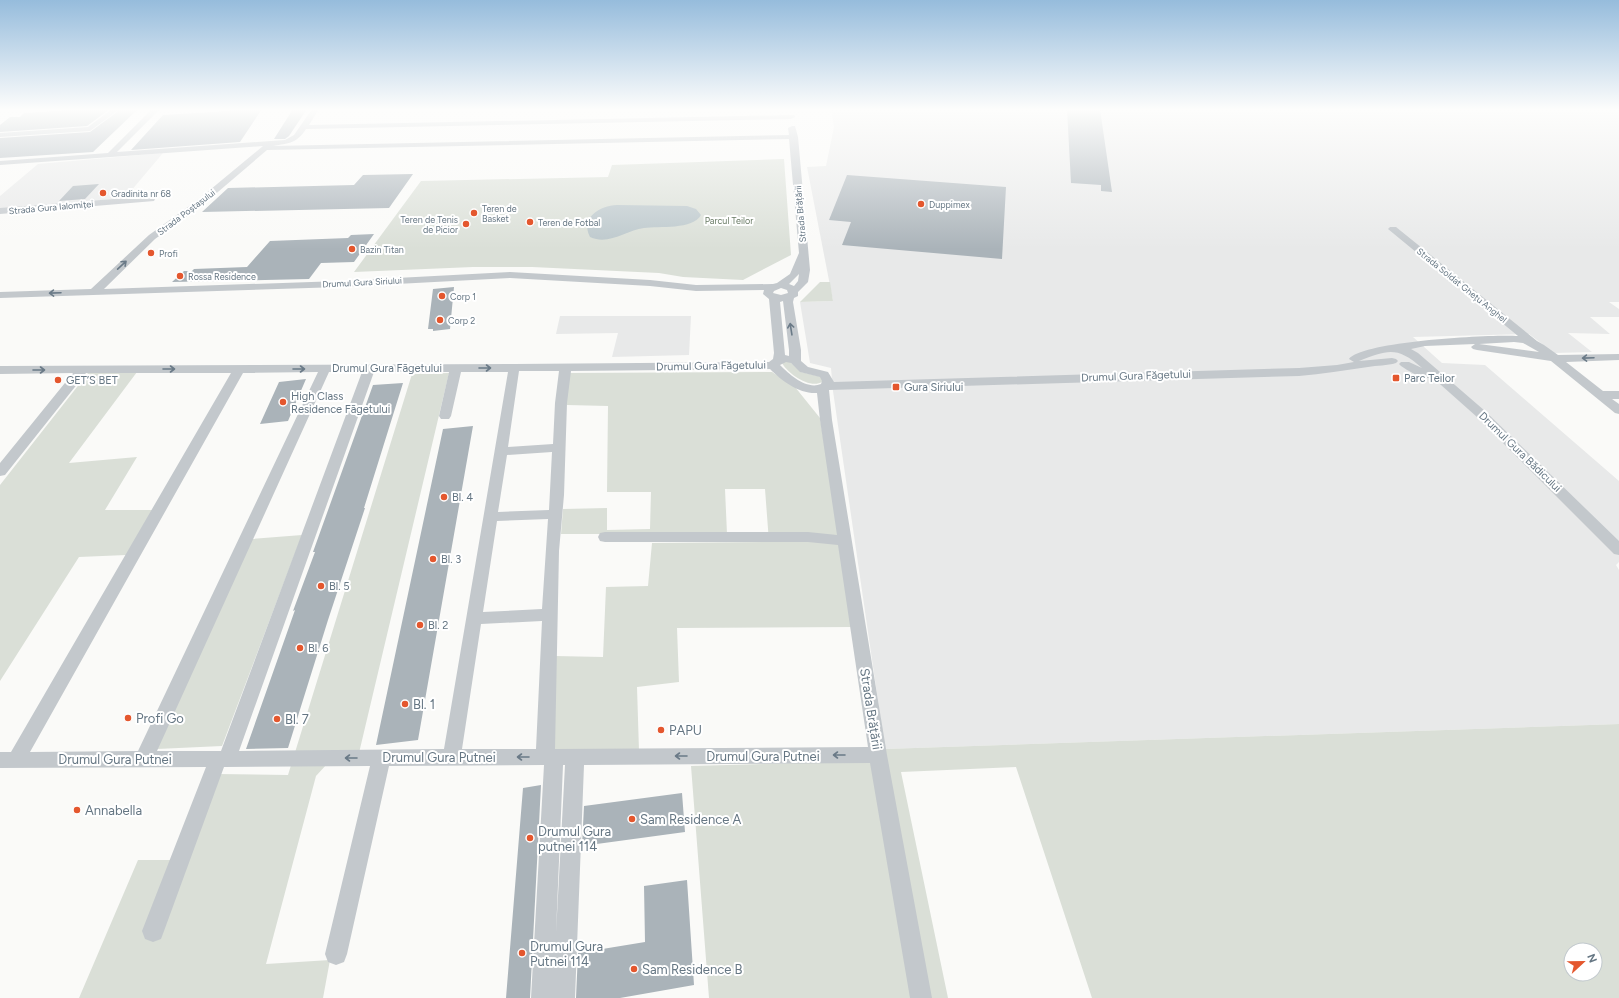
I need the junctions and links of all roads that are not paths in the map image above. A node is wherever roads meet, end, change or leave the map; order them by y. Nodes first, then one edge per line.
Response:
1 (102, 156) edge
2 (256, 156) edge
3 (796, 156) edge
4 (0, 163) edge
5 (151, 198) dead end
6 (0, 211) edge
7 (1393, 229) dead end
8 (803, 248) junction
9 (94, 292) junction
10 (774, 292) junction
11 (791, 294) junction
12 (0, 295) edge
13 (1510, 339) junction
14 (1531, 342) junction
15 (1440, 343) junction
16 (1383, 351) junction
17 (1409, 352) junction
18 (1541, 352) junction
19 (1521, 353) junction
20 (1619, 357) edge
21 (1556, 359) junction
22 (795, 361) junction
23 (1392, 361) junction
24 (777, 362) junction
25 (1405, 364) junction
26 (456, 368) junction
27 (514, 368) junction
28 (565, 368) junction
29 (239, 369) junction
30 (325, 369) junction
31 (369, 369) junction
32 (0, 370) edge
33 (82, 370) junction
34 (1321, 370) junction
35 (825, 383) junction
36 (1449, 386) junction
37 (808, 388) junction
38 (1600, 395) junction
39 (1619, 395) edge
40 (1619, 410) edge
41 (445, 416) dead end
42 (826, 420) junction
43 (559, 448) junction
44 (501, 451) junction
45 (0, 472) edge
46 (555, 514) junction
47 (490, 517) junction
48 (605, 537) dead end
49 (845, 541) junction
50 (1619, 550) edge
51 (550, 615) junction
52 (474, 618) junction
53 (878, 755) junction
54 (549, 757) junction
55 (575, 757) junction
56 (381, 758) junction
57 (452, 758) junction
58 (144, 759) junction
59 (222, 759) junction
60 (8, 760) edge
61 (153, 931) dead end
62 (336, 954) dead end
63 (542, 998) edge
64 (564, 998) edge
65 (921, 998) edge

1 - 4 street
9 -> 2 street, Strada Poștașului
3 - 8 street, Strada Brățării
5 - 6 street, Strada Gura Ialomiței
7 - 14 street, Strada Soldat Ghețu Anghel
8 - 10 street, Strada Brățării
8 - 11 street, Strada Brățării
9 - 10 street, Drumul Gura Siriului
9 -> 12 street, Drumul Gura Siriului
10 - 11 street, Drumul Gura Siriului
10 - 24 street
22 -> 11 street
13 - 14 street
13 - 15 street
13 - 19 street
14 - 18 street
15 - 17 street
15 - 19 street
16 - 17 street, Drumul Gura Făgetului
16 - 23 street
16 - 34 street, Drumul Gura Făgetului
17 - 25 street
17 - 36 street, Drumul Gura Bădicului
18 - 19 street
18 - 21 street
20 -> 21 street
21 - 38 street
22 - 24 street, Drumul Gura Făgetului
22 - 35 street
23 - 25 street
23 - 34 street, Drumul Gura Făgetului
24 - 28 street, Drumul Gura Făgetului
24 - 37 street
25 - 36 street
26 -> 27 street, Drumul Gura Făgetului
26 - 31 street, Drumul Gura Făgetului
26 - 41 street
27 - 28 street, Drumul Gura Făgetului
27 - 44 street
28 - 43 street
29 -> 30 street, Drumul Gura Făgetului
33 -> 29 street, Drumul Gura Făgetului
29 - 60 street
30 - 31 street, Drumul Gura Făgetului
30 - 58 street
31 - 59 street
32 -> 33 street, Drumul Gura Făgetului
33 - 45 street
34 - 35 street, Drumul Gura Făgetului
35 - 37 street
35 - 42 street, Strada Brățării
36 - 50 street, Drumul Gura Bădicului
37 - 42 street, Strada Brățării
38 - 39 street
38 - 40 street
42 - 49 street, Strada Brățării
43 - 44 street
43 - 46 street
44 - 47 street
46 - 47 street
46 - 51 street
47 - 52 street
48 - 49 street
49 - 53 street, Strada Brățării
51 - 52 street
51 - 54 street
52 - 57 street
53 -> 55 street, Drumul Gura Putnei
53 - 65 street, Strada Brățării
54 - 55 street, Drumul Gura Putnei
54 -> 57 street, Drumul Gura Putnei
54 - 63 street
55 - 64 street
56 - 57 street, Drumul Gura Putnei
56 -> 59 street, Drumul Gura Putnei
56 - 62 street
58 - 59 street, Drumul Gura Putnei
58 - 60 street, Drumul Gura Putnei
59 - 61 street

